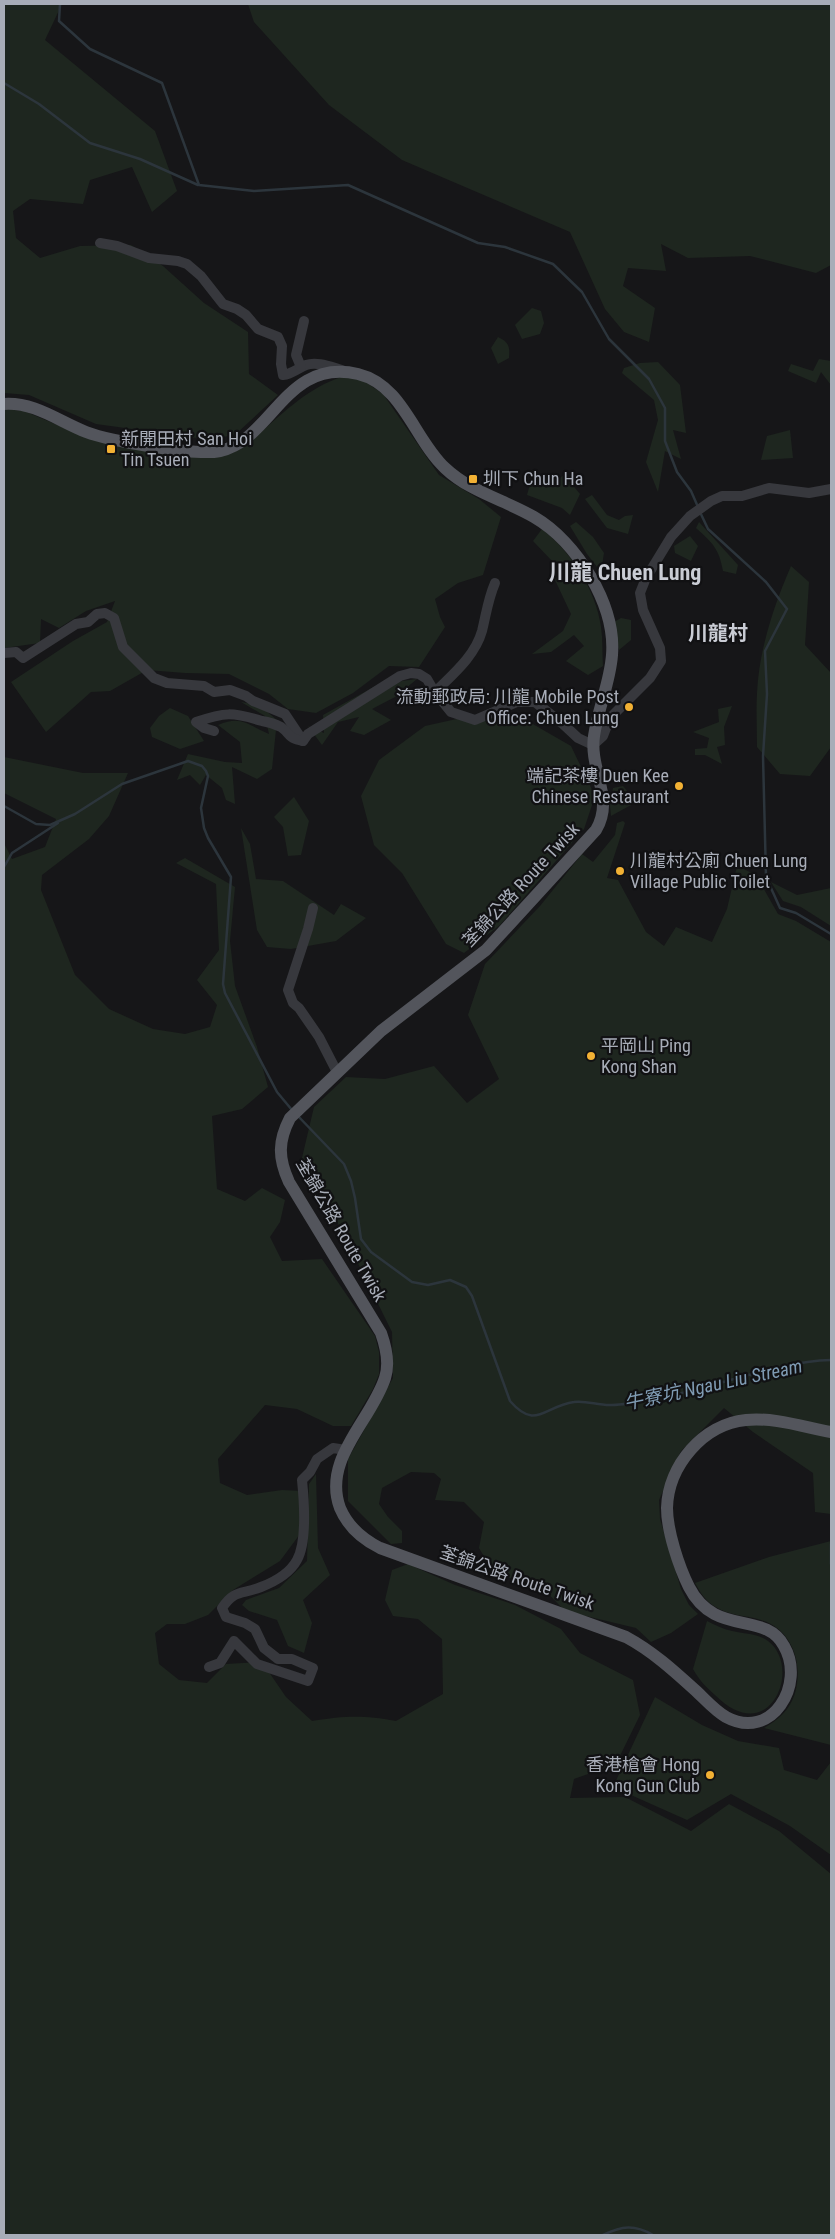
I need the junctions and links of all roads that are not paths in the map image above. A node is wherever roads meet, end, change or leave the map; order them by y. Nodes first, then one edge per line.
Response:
1 (100, 243) dead end
2 (304, 321) dead end
3 (301, 367) junction
4 (348, 372) junction
5 (4, 404) edge
6 (831, 489) edge
7 (494, 583) dead end
8 (4, 653) edge
9 (436, 692) junction
10 (214, 731) dead end
11 (303, 741) junction
12 (593, 745) junction
13 (313, 908) dead end
14 (338, 1072) junction
15 (831, 1432) edge
16 (346, 1450) junction
17 (209, 1667) dead end

1 - 3 street
2 - 3 street
3 - 4 street
4 - 5 main road, 荃錦公路 Route Twisk
4 - 12 main road, 荃錦公路 Route Twisk
6 - 12 street
7 - 9 street
8 - 11 street
9 - 11 street
9 - 12 street
10 - 11 street
12 - 14 main road, 荃錦公路 Route Twisk
13 - 14 street
14 - 16 main road, 荃錦公路 Route Twisk
15 - 16 main road, 荃錦公路 Route Twisk
16 - 17 street

